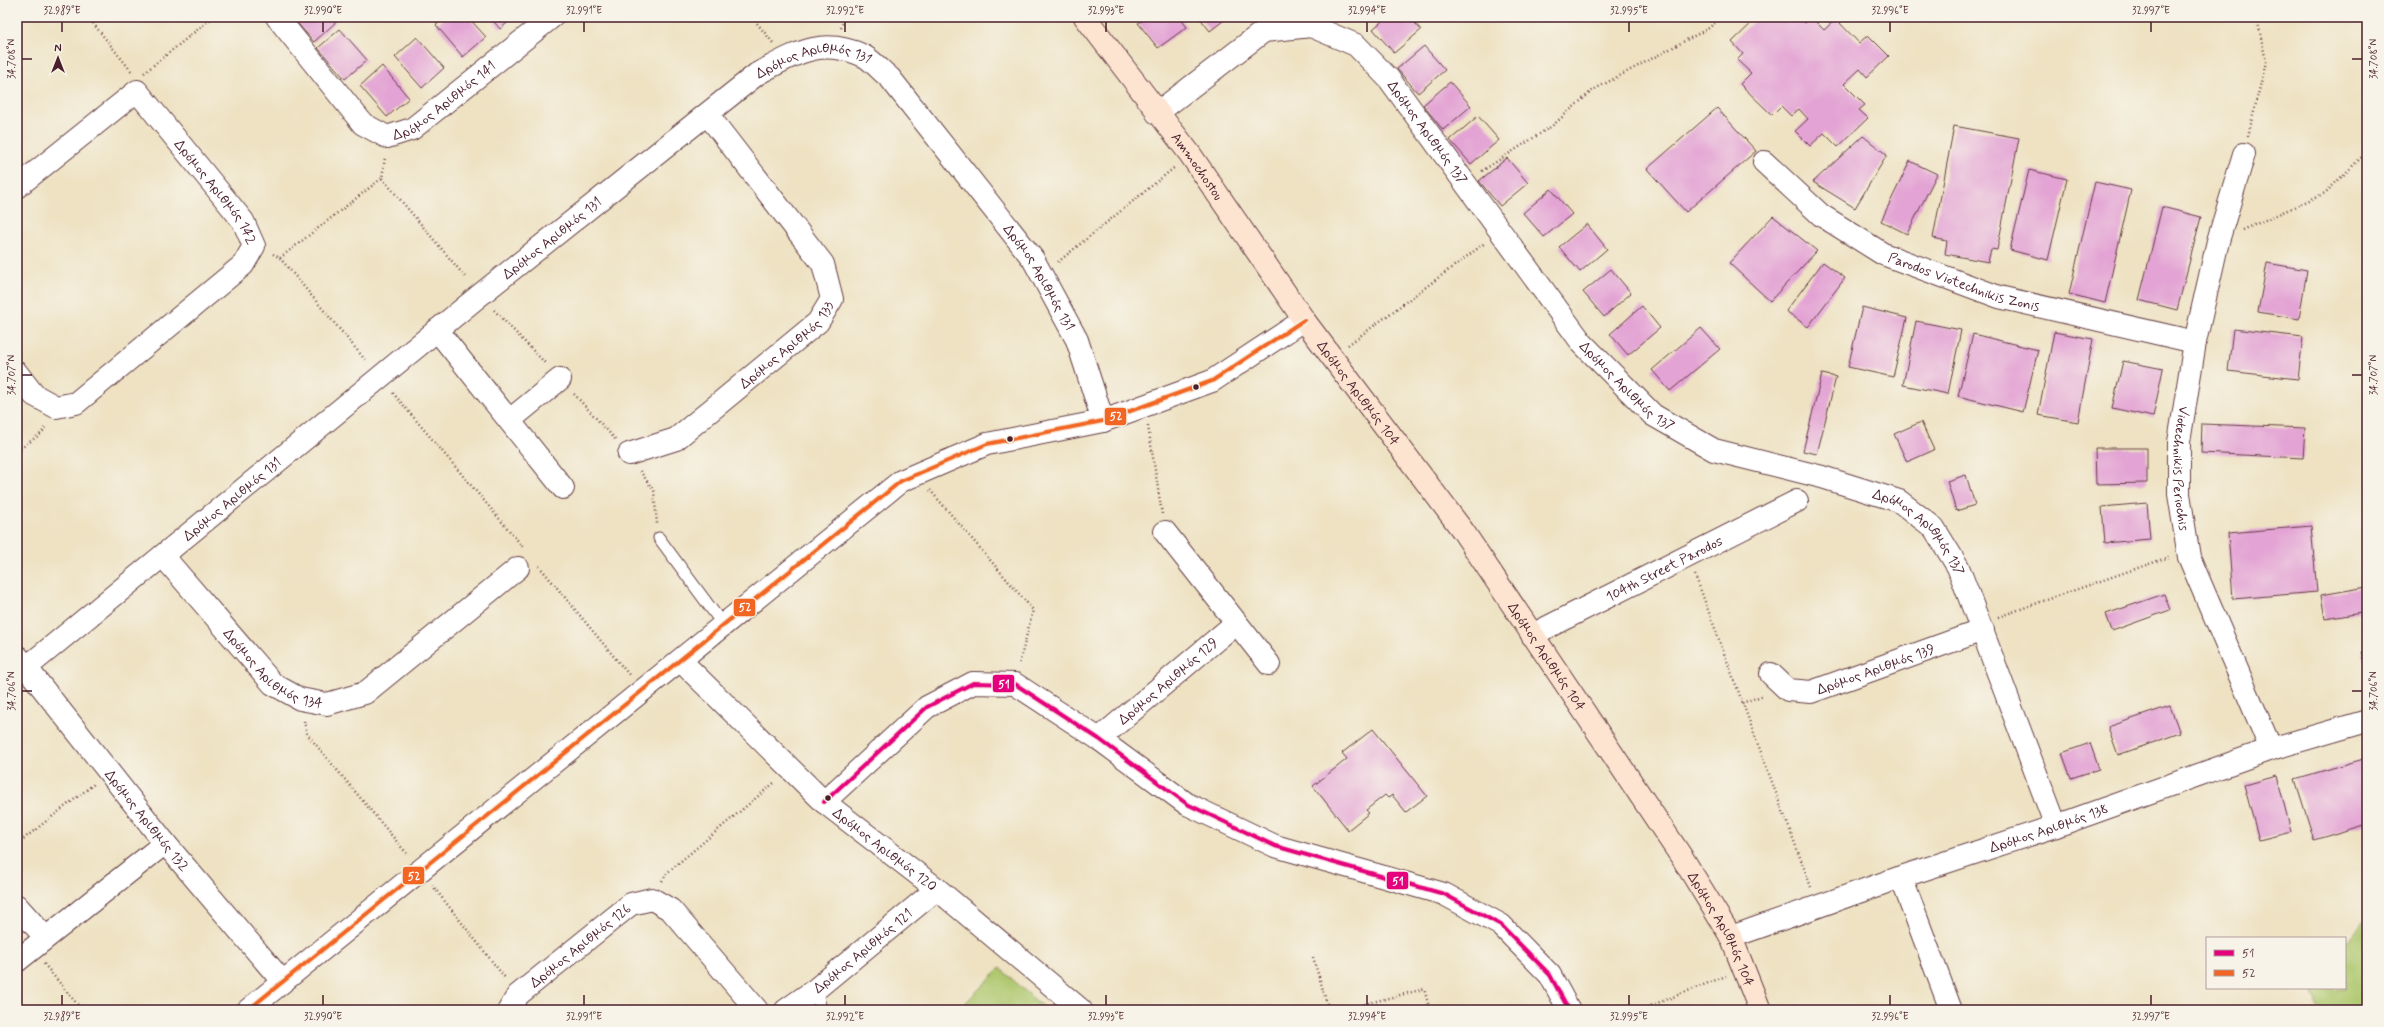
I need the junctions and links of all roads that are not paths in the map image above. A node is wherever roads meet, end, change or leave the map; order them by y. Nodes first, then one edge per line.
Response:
1 (277, 17) edge
2 (552, 17) edge
3 (1085, 17) edge
4 (1157, 113) junction
5 (708, 114) junction
6 (2244, 154) road end
7 (1764, 162) dead end
8 (17, 187) edge
9 (1304, 320) junction
10 (438, 330) junction
11 (2195, 342) junction
12 (17, 373) edge
13 (560, 380) road end
14 (510, 420) junction
15 (1103, 421) junction
16 (629, 454) road end
17 (563, 488) dead end
18 (1797, 501) dead end
19 (1165, 532) road end
20 (659, 538) road end
21 (163, 556) junction
22 (527, 560) road end
23 (1236, 623) junction
24 (724, 626) junction
25 (1982, 627) junction
26 (1532, 635) junction
27 (680, 661) junction
28 (22, 662) edge
29 (1269, 664) dead end
30 (1771, 674) dead end
31 (2367, 721) edge
32 (1099, 739) junction
33 (2271, 749) junction
34 (824, 802) junction
35 (2056, 826) junction
36 (165, 843) junction
37 (1901, 877) junction
38 (938, 889) junction
39 (17, 906) edge
40 (1731, 937) junction
41 (31, 949) edge
42 (282, 981) junction
43 (816, 989) junction
44 (513, 1002) edge
45 (248, 1010) edge
46 (757, 1010) edge
47 (786, 1010) edge
48 (821, 1010) edge
49 (1081, 1010) edge
50 (1569, 1010) edge
51 (1760, 1010) edge
52 (1951, 1010) edge

1 - 2 street, Δρόμος Αριθμός 141
3 - 4 street, Ammochostou
4 - 9 street, Ammochostou
4 - 25 street, Δρόμος Αριθμός 137
5 - 10 street, Δρόμος Αριθμός 131
5 - 15 street, Δρόμος Αριθμός 131
5 - 16 street, Δρόμος Αριθμός 133
6 - 11 street, Viotechnikis Periochis
7 - 11 street, Parodos Viotechnikis Zonis
8 - 12 street, Δρόμος Αριθμός 142
9 - 15 street
9 - 26 street, Δρόμος Αριθμός 104
10 - 14 street
10 - 21 street, Δρόμος Αριθμός 131
11 - 33 street, Viotechnikis Periochis
13 - 14 street
14 - 17 street
15 - 24 street
18 - 26 street, 104th Street Parodos
19 - 23 street
20 - 24 lane
21 - 22 street, Δρόμος Αριθμός 134
21 - 28 street, Δρόμος Αριθμός 131
23 - 29 street
23 - 32 street, Δρόμος Αριθμός 129
24 - 27 street
25 - 30 street, Δρόμος Αριθμός 139
25 - 35 street, Δρόμος Αριθμός 137
26 - 40 street, Δρόμος Αριθμός 104
27 - 34 street, Δρόμος Αριθμός 120
27 - 42 street
28 - 36 street, Δρόμος Αριθμός 132
31 - 33 street, Δρόμος Αριθμός 138
32 - 34 street
32 - 50 street
33 - 35 street, Δρόμος Αριθμός 138
34 - 38 street, Δρόμος Αριθμός 120
35 - 37 street, Δρόμος Αριθμός 138
36 - 41 street
36 - 42 street, Δρόμος Αριθμός 132
37 - 40 street, Δρόμος Αριθμός 138
37 - 52 street
38 - 43 street, Δρόμος Αριθμός 121
38 - 49 street, Δρόμος Αριθμός 120
39 - 41 street
40 - 51 street, Δρόμος Αριθμός 104
42 - 45 street
43 - 47 street, Δρόμος Αριθμός 121
43 - 48 lane
44 - 46 street, Δρόμος Αριθμός 126

